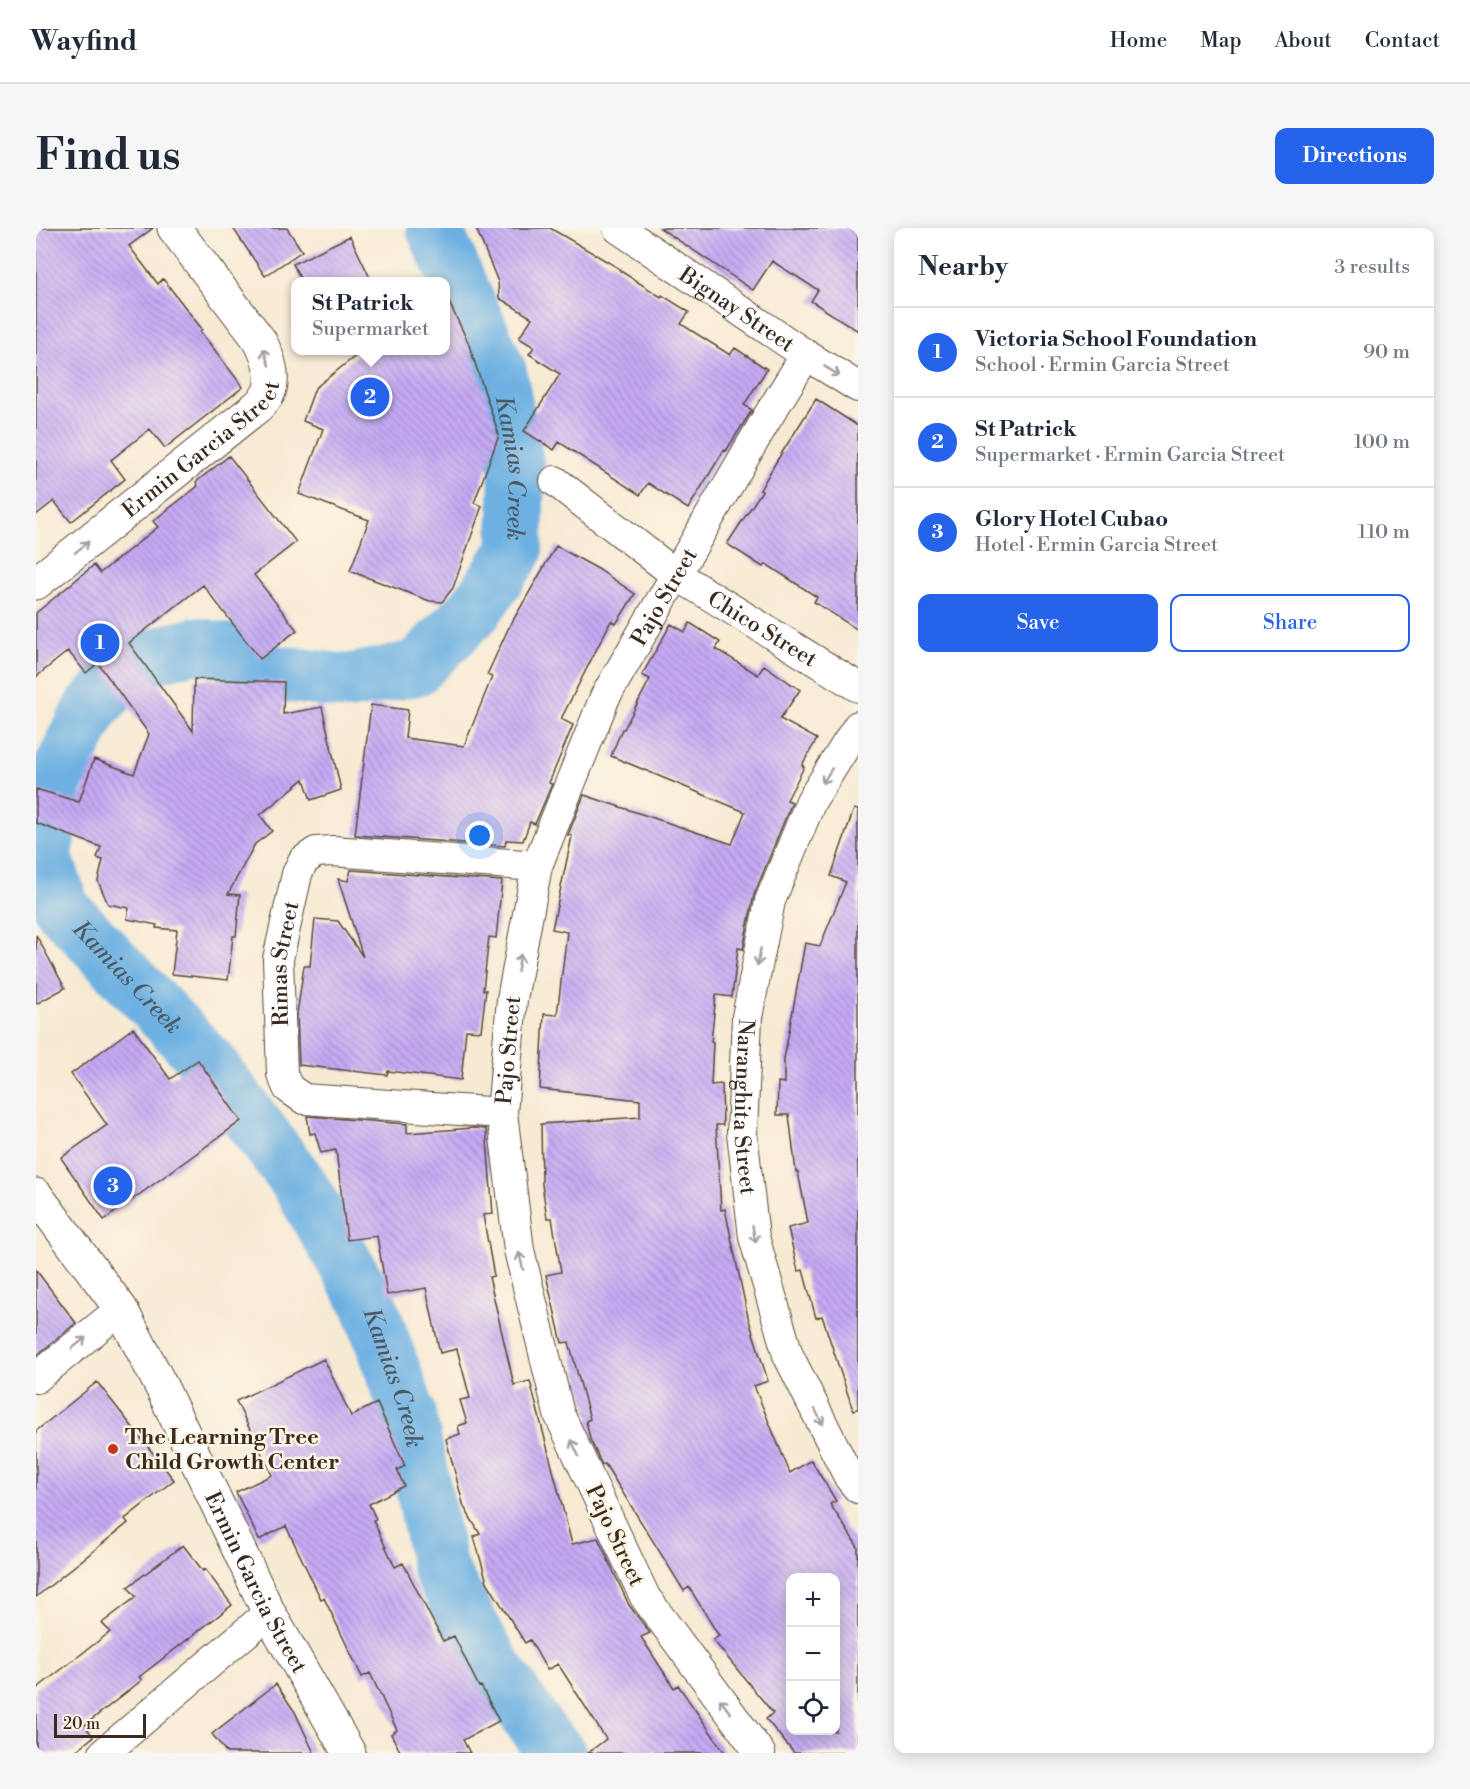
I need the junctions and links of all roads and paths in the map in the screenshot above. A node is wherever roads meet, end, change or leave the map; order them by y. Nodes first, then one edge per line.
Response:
1 (174, 228) edge
2 (618, 228) edge
3 (806, 356) junction
4 (858, 387) edge
5 (555, 481) dead end
6 (675, 574) junction
7 (36, 583) edge
8 (858, 687) edge
9 (858, 726) edge
10 (537, 866) junction
11 (502, 1113) junction
12 (36, 1195) edge
13 (121, 1309) junction
14 (36, 1378) edge
15 (858, 1488) edge
16 (269, 1612) junction
17 (104, 1753) edge
18 (349, 1753) edge
19 (760, 1753) edge

7 -> 1 street, Ermin Garcia Street
2 - 3 street, Bignay Street
3 -> 4 street, Bignay Street
3 - 6 street, Pajo Street
5 - 6 street, Chico Street
6 - 8 street, Chico Street
6 - 10 street, Pajo Street
9 -> 15 street, Naranghita Street
11 -> 10 street, Pajo Street
10 - 11 street, Rimas Street
19 -> 11 street, Pajo Street
12 - 13 street, Ermin Garcia Street
14 -> 13 street
13 - 16 street, Ermin Garcia Street
16 - 17 street
16 - 18 street, Ermin Garcia Street

